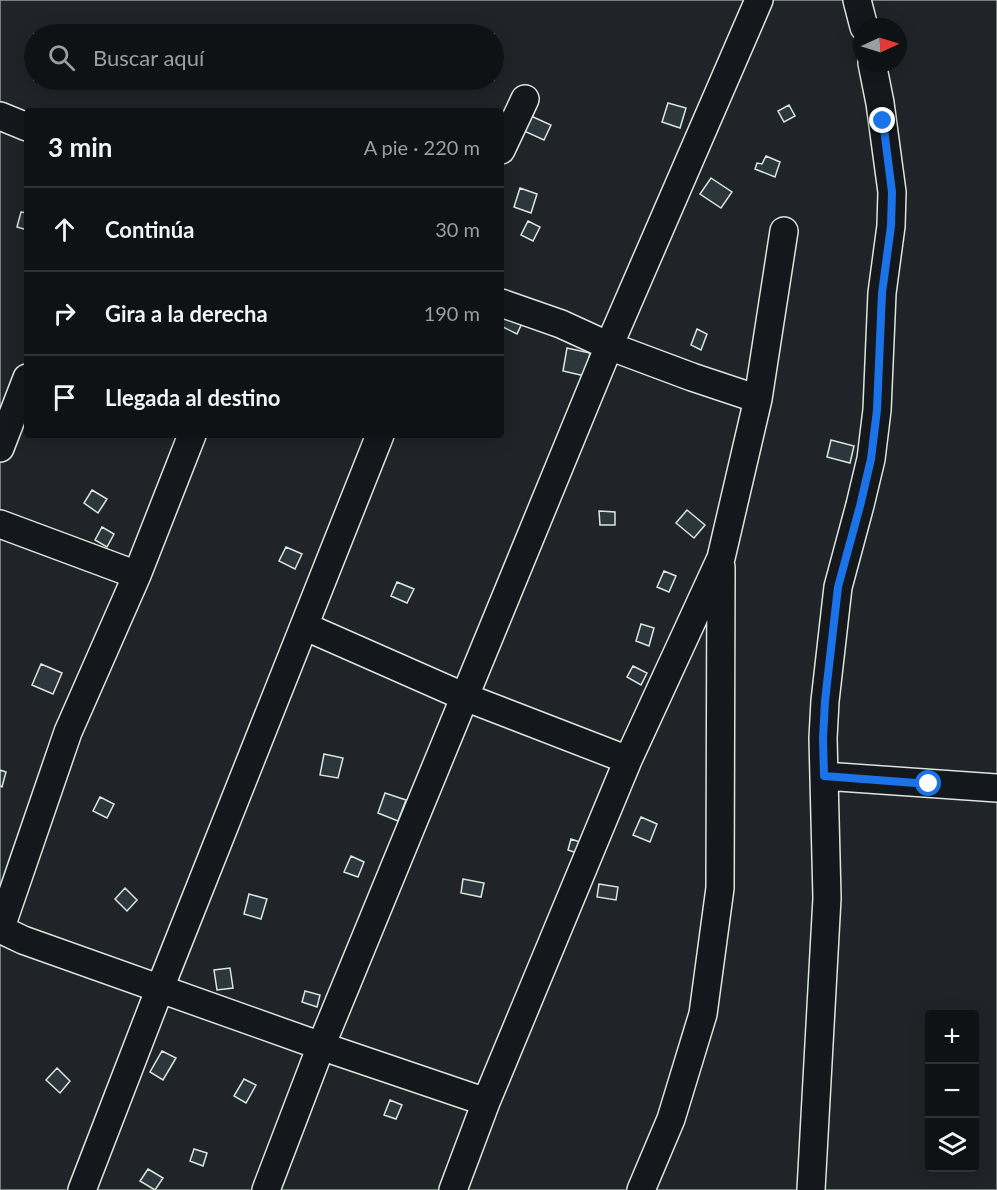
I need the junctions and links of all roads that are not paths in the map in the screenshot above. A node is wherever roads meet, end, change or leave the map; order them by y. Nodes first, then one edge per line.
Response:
1 (759, 0) edge
2 (857, 0) edge
3 (862, 18) edge
4 (874, 72) edge
5 (525, 99) dead end
6 (0, 116) edge
7 (24, 126) edge
8 (504, 144) edge
9 (784, 231) dead end
10 (504, 304) edge
11 (609, 346) junction
12 (24, 386) edge
13 (758, 399) junction
14 (191, 438) edge
15 (379, 438) edge
16 (0, 448) edge
17 (0, 524) edge
18 (721, 558) junction
19 (137, 576) junction
20 (304, 626) junction
21 (465, 697) junction
22 (628, 760) junction
23 (824, 776) junction
24 (997, 788) edge
25 (0, 930) edge
26 (160, 988) junction
27 (321, 1046) junction
28 (486, 1102) junction
29 (82, 1190) edge
30 (266, 1190) edge
31 (453, 1190) edge
32 (641, 1190) edge
33 (811, 1190) edge

1 - 11 street
2 - 3 street
4 - 23 street
5 - 8 street
6 - 7 street
9 - 13 street
10 - 11 street
11 - 13 street
11 - 21 street
12 - 16 street
13 - 18 street
14 - 19 street
15 - 20 street
17 - 19 street
18 - 22 street
18 - 32 street
19 - 25 street
20 - 21 street
20 - 26 street
21 - 22 street
21 - 27 street
22 - 28 street
23 - 24 street
23 - 33 street
25 - 26 street
26 - 27 street
26 - 29 street
27 - 28 street
27 - 30 street
28 - 31 street

